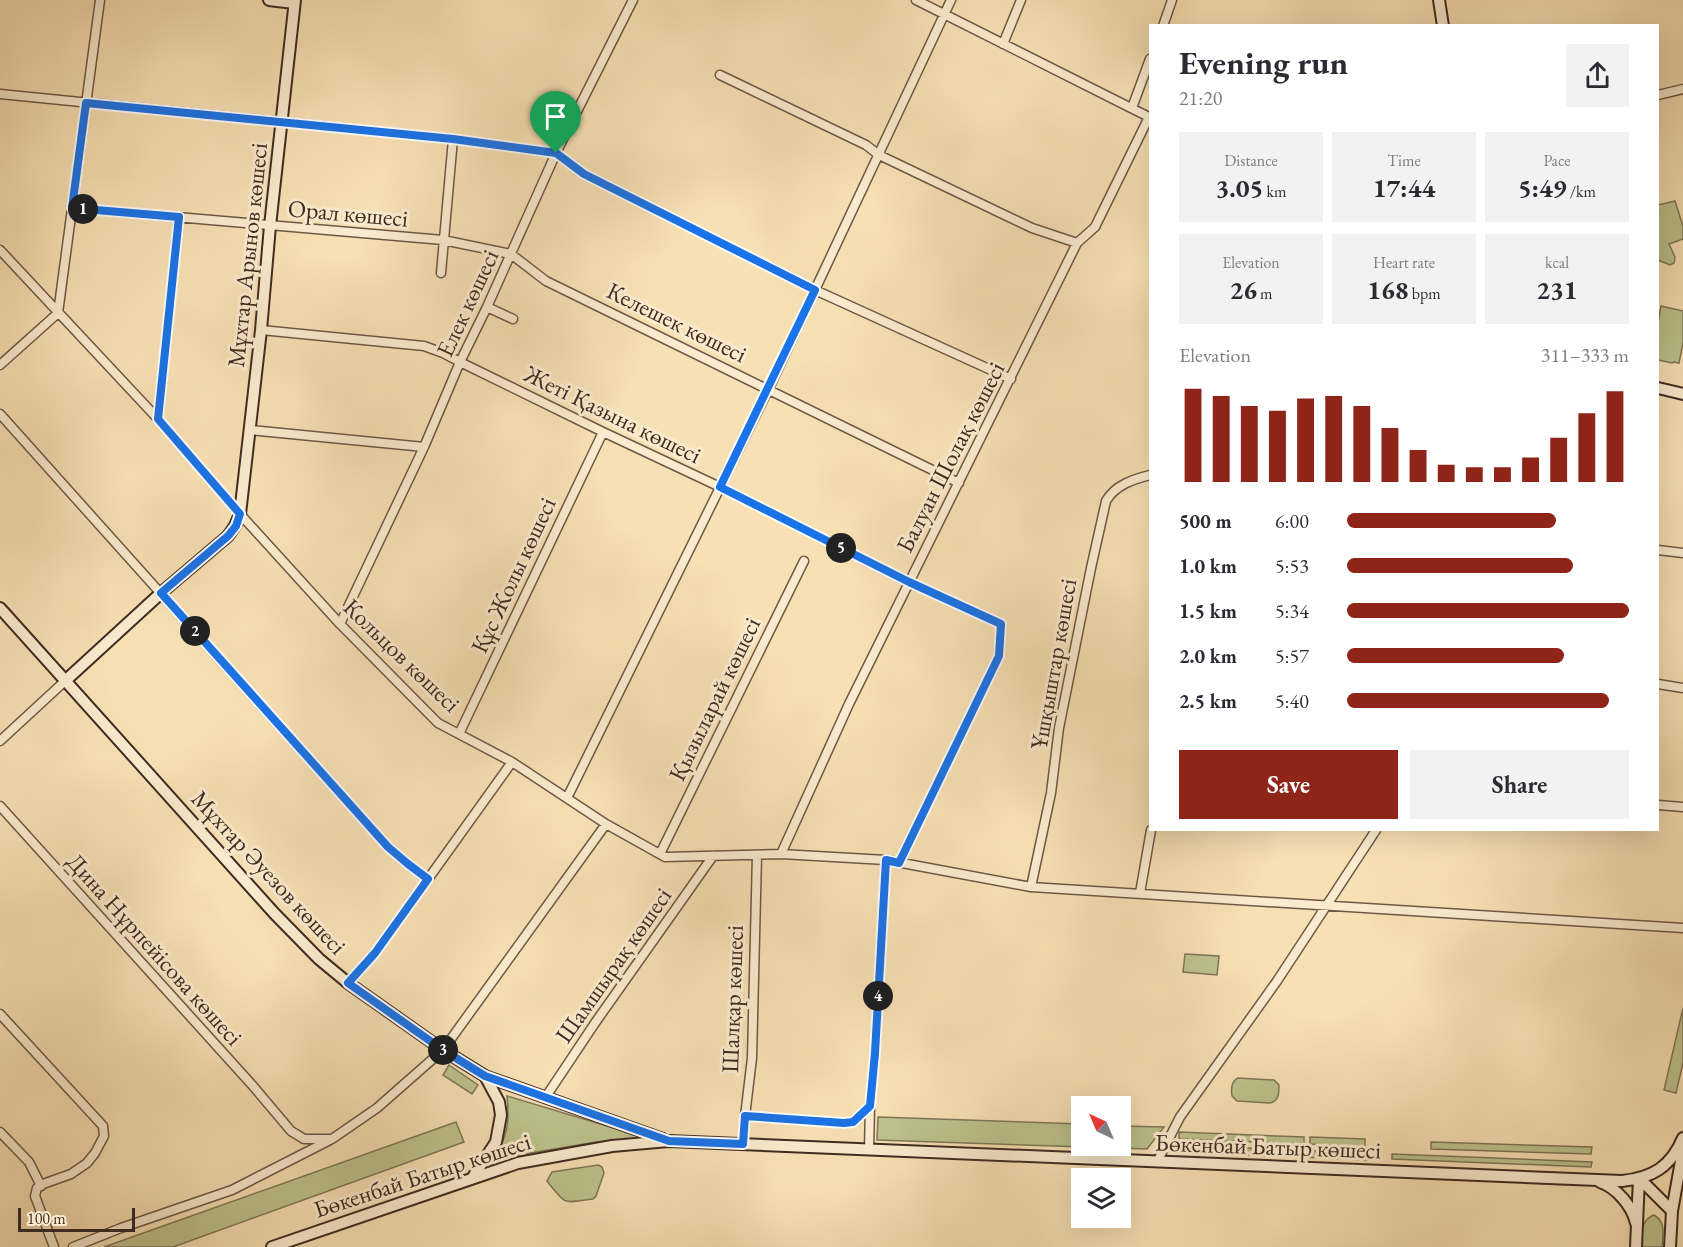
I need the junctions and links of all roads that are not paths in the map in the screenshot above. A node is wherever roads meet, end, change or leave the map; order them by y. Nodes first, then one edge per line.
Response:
1 (100, 0) edge
2 (269, 0) edge
3 (633, 0) edge
4 (916, 0) edge
5 (951, 0) edge
6 (1021, 0) edge
7 (1172, 0) edge
8 (1439, 0) edge
9 (294, 1) edge
10 (945, 14) junction
11 (1164, 24) edge
12 (1443, 24) edge
13 (1003, 44) junction
14 (1149, 62) edge
15 (720, 75) dead end
16 (1683, 89) edge
17 (0, 94) edge
18 (1659, 94) edge
19 (86, 103) junction
20 (1132, 108) junction
21 (1149, 117) edge
22 (281, 121) junction
23 (453, 139) junction
24 (556, 153) junction
25 (879, 155) junction
26 (72, 208) junction
27 (179, 217) junction
28 (270, 226) junction
29 (443, 240) junction
30 (1077, 243) junction
31 (0, 250) edge
32 (512, 254) junction
33 (441, 273) dead end
34 (815, 290) junction
35 (487, 307) junction
36 (58, 313) junction
37 (513, 319) dead end
38 (261, 330) junction
39 (460, 362) junction
40 (0, 365) edge
41 (1011, 379) junction
42 (769, 388) junction
43 (1659, 388) edge
44 (1683, 394) edge
45 (0, 414) edge
46 (158, 419) junction
47 (250, 430) junction
48 (603, 432) junction
49 (424, 447) junction
50 (1149, 475) edge
51 (959, 483) junction
52 (720, 487) junction
53 (240, 514) junction
54 (1659, 550) edge
55 (1683, 553) edge
56 (804, 561) dead end
57 (909, 582) junction
58 (161, 593) junction
59 (0, 608) edge
60 (340, 624) junction
61 (65, 681) junction
62 (1659, 684) edge
63 (1683, 688) edge
64 (459, 734) junction
65 (0, 741) edge
66 (512, 762) junction
67 (567, 798) junction
68 (1659, 805) edge
69 (0, 806) edge
70 (1683, 807) edge
71 (606, 824) junction
72 (1151, 831) edge
73 (1375, 831) edge
74 (660, 854) junction
75 (781, 854) junction
76 (757, 855) junction
77 (713, 856) junction
78 (886, 860) junction
79 (899, 863) junction
80 (428, 879) junction
81 (1031, 887) junction
82 (1140, 893) junction
83 (1325, 907) junction
84 (1683, 928) edge
85 (348, 983) junction
86 (0, 1014) edge
87 (443, 1050) junction
88 (485, 1076) junction
89 (545, 1098) junction
90 (870, 1106) junction
91 (745, 1116) junction
92 (0, 1132) edge
93 (1683, 1138) edge
94 (332, 1139) junction
95 (669, 1141) junction
96 (743, 1144) junction
97 (869, 1150) junction
98 (1683, 1150) edge
99 (1157, 1162) junction
100 (473, 1177) junction
101 (1639, 1178) junction
102 (1594, 1180) junction
103 (41, 1186) junction
104 (1672, 1211) junction
105 (1637, 1228) junction
106 (54, 1247) edge
107 (73, 1247) edge
108 (272, 1247) edge
109 (1636, 1247) edge
110 (1670, 1247) edge

1 - 19 street
2 - 9 street
3 - 24 street, Елек көшесі
4 - 10 street
5 - 10 street
6 - 13 street
7 - 11 street
8 - 12 street
9 - 22 street, Мұхтар Арынов көшесі
10 - 13 street
10 - 25 street
13 - 20 street
14 - 20 street
15 - 25 street
16 - 18 street
17 - 19 street
19 - 22 street
19 - 26 street
20 - 21 street
21 - 30 street, Балуан Шолақ көшесі
22 - 23 street
22 - 28 street, Мұхтар Арынов көшесі
23 - 24 street
23 - 29 street
24 - 32 street, Елек көшесі
24 - 34 street
25 - 30 street
25 - 34 street
26 - 27 street, Орал көшесі
26 - 36 street
27 - 28 street, Орал көшесі
27 - 46 street
28 - 29 street, Орал көшесі
28 - 38 street, Мұхтар Арынов көшесі
29 - 32 street, Орал көшесі
29 - 33 street
30 - 41 street, Балуан Шолақ көшесі
31 - 36 street, Кольцов көшесі
32 - 35 street, Елек көшесі
32 - 42 street, Келешек көшесі
34 - 41 street
34 - 42 street
35 - 37 street
35 - 39 street, Елек көшесі
36 - 40 street
36 - 46 street, Кольцов көшесі
38 - 39 street, Жеті Қазына көшесі
38 - 47 street, Мұхтар Арынов көшесі
39 - 48 street, Жеті Қазына көшесі
39 - 49 street, Елек көшесі
41 - 51 street, Балуан Шолақ көшесі
42 - 51 street, Келешек көшесі
42 - 52 street
43 - 44 street
45 - 58 street
46 - 53 street, Кольцов көшесі
47 - 49 street
47 - 53 street, Мұхтар Арынов көшесі
48 - 52 street, Жеті Қазына көшесі
48 - 64 street, Құс Жолы көшесі
49 - 60 street, Елек көшесі
50 - 81 street, Ұшқыштар көшесі
51 - 57 street, Балуан Шолақ көшесі
52 - 57 street, Жеті Қазына көшесі
52 - 67 street
53 - 58 street
53 - 60 street, Кольцов көшесі
54 - 55 street
56 - 74 street, Қызыларай көшесі
57 - 75 street, Балуан Шолақ көшесі
57 - 79 street, Жеті Қазына көшесі
58 - 61 street
58 - 80 street
59 - 61 street, Мұхтар Әуезов көшесі
60 - 64 street, Кольцов көшесі
61 - 65 street
61 - 85 street, Мұхтар Әуезов көшесі
62 - 63 street
64 - 66 street, Кольцов көшесі
66 - 67 street, Кольцов көшесі
66 - 80 street
67 - 71 street, Кольцов көшесі
68 - 70 street
69 - 94 street, Дина Нұрпейісова көшесі
71 - 74 street, Кольцов көшесі
71 - 87 street
72 - 82 street
73 - 83 street
74 - 77 street, Кольцов көшесі
75 - 76 street, Кольцов көшесі
75 - 78 street, Кольцов көшесі
76 - 77 street, Кольцов көшесі
76 - 91 street, Шалқар көшесі
77 - 89 street, Шамшырақ көшесі
78 - 79 street, Кольцов көшесі
78 - 90 street
79 - 81 street, Кольцов көшесі
80 - 85 street
81 - 82 street, Кольцов көшесі
82 - 83 street, Кольцов көшесі
83 - 84 street, Кольцов көшесі
83 - 99 street
85 - 87 street, Мұхтар Әуезов көшесі
86 - 103 street
87 - 88 street, Мұхтар Әуезов көшесі
87 - 94 street
88 - 89 street, Мұхтар Әуезов көшесі
88 - 100 street
89 - 95 street, Мұхтар Әуезов көшесі
90 - 91 street
90 - 97 street
91 - 96 street, Шалқар көшесі
92 - 103 street
93 - 101 street, Бөкенбай Батыр көшесі
94 - 107 street
95 - 96 street, Бөкенбай Батыр көшесі
95 - 100 street, Бөкенбай Батыр көшесі
96 - 97 street, Бөкенбай Батыр көшесі
97 - 99 street, Бөкенбай Батыр көшесі
98 - 104 street
99 - 102 street, Бөкенбай Батыр көшесі
100 - 108 street, Бөкенбай Батыр көшесі
101 - 102 street, Бөкенбай Батыр көшесі
101 - 104 street
101 - 105 street
102 - 105 street
103 - 106 street
104 - 110 street
105 - 109 street

